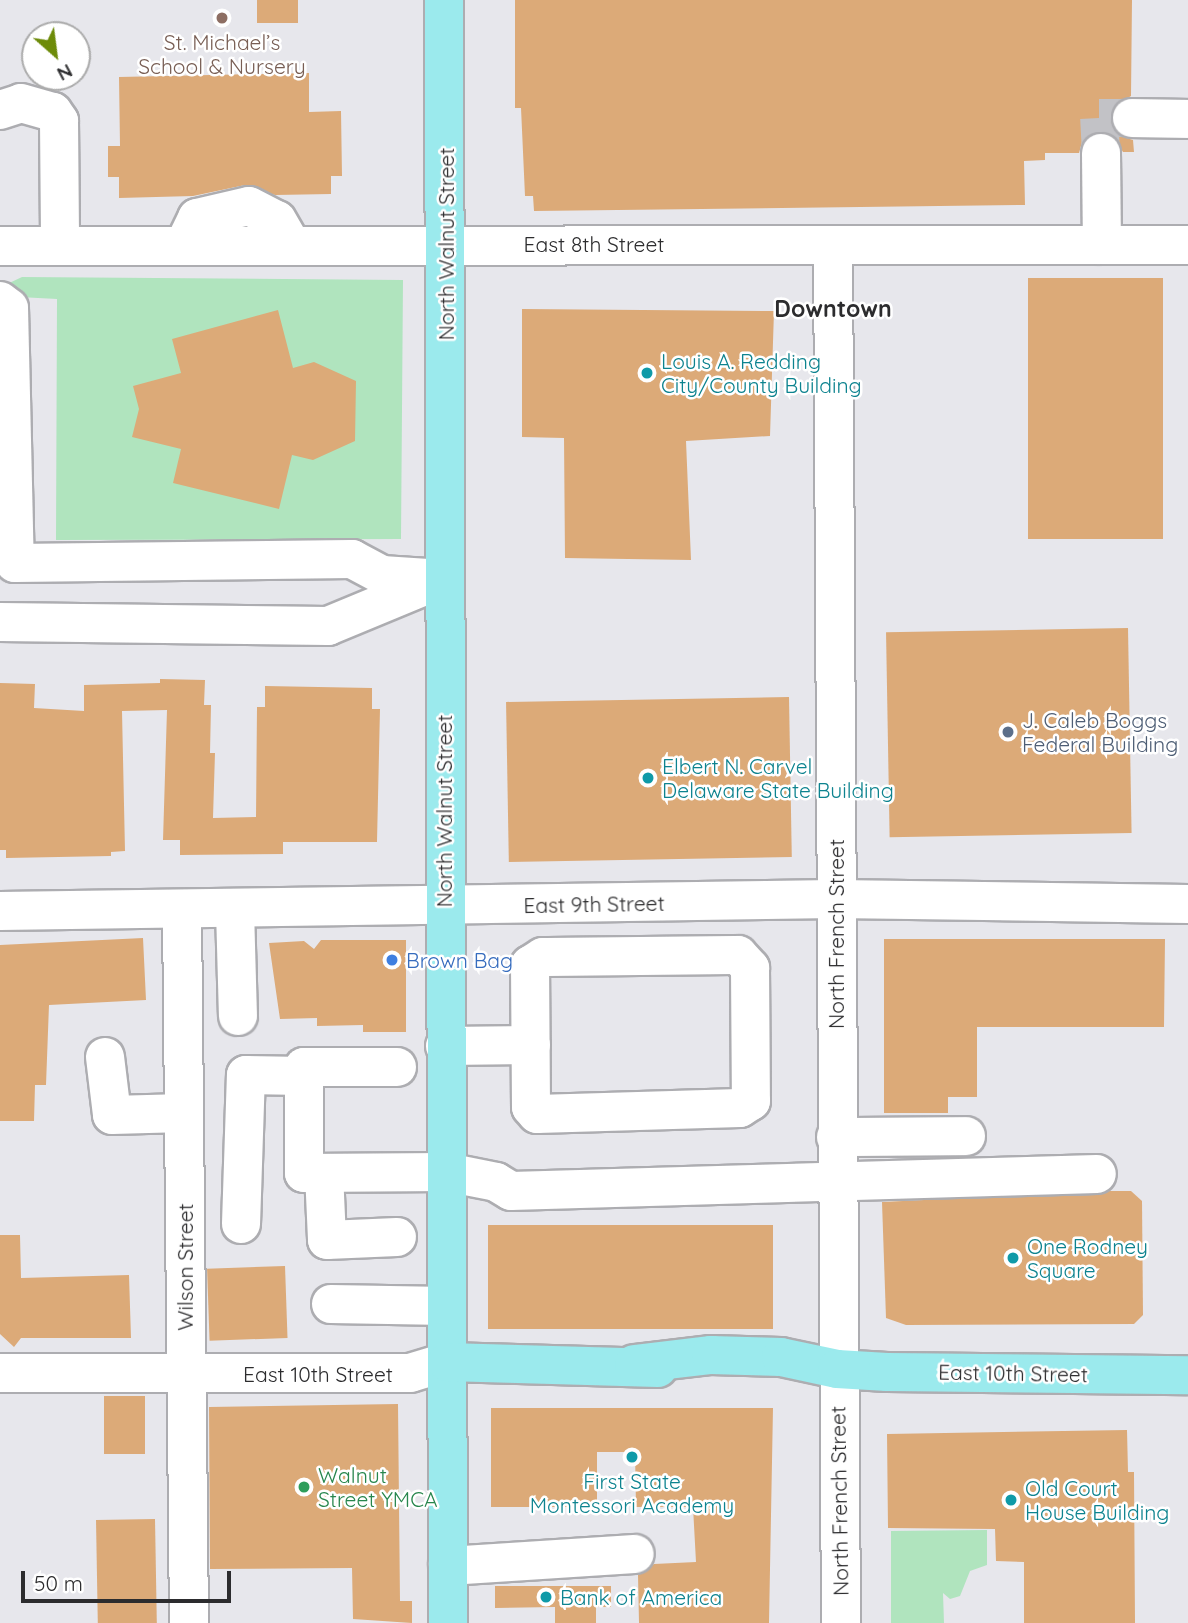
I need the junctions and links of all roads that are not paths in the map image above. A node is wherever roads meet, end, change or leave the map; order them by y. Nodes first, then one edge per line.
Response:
1 (444, 0) edge
2 (0, 110) edge
3 (1132, 118) tunnel mouth
4 (1188, 119) edge
5 (1101, 153) tunnel mouth
6 (446, 244) junction
7 (60, 245) junction
8 (833, 245) junction
9 (1102, 245) junction
10 (1188, 245) edge
11 (0, 246) edge
12 (0, 301) edge
13 (443, 579) junction
14 (0, 622) edge
15 (835, 899) junction
16 (1188, 904) edge
17 (444, 906) junction
18 (182, 910) junction
19 (235, 910) junction
20 (0, 911) edge
21 (238, 1016) dead end
22 (531, 1034) junction
23 (445, 1035) junction
24 (105, 1057) dead end
25 (397, 1067) dead end
26 (304, 1076) junction
27 (184, 1113) junction
28 (966, 1136) dead end
29 (836, 1137) junction
30 (446, 1172) junction
31 (324, 1173) junction
32 (1097, 1174) dead end
33 (836, 1183) junction
34 (241, 1224) dead end
35 (397, 1237) dead end
36 (331, 1304) dead end
37 (447, 1306) junction
38 (447, 1362) junction
39 (837, 1369) junction
40 (0, 1373) edge
41 (186, 1374) junction
42 (1188, 1376) edge
43 (635, 1554) dead end
44 (448, 1566) junction
45 (189, 1623) edge
46 (448, 1623) edge
47 (841, 1623) edge

1 - 6 main road, North Walnut Street
2 - 7 street
3 - 4 street
5 - 9 street
6 - 7 street, East 8th Street
6 - 8 street, East 8th Street
6 - 13 main road, North Walnut Street
7 - 11 street, East 8th Street
8 - 9 street, East 8th Street
8 - 15 street, North French Street
9 - 10 street, East 8th Street
12 - 13 street
13 - 14 street
13 - 17 main road, North Walnut Street
15 - 16 street, East 9th Street
15 - 17 street, East 9th Street
15 - 29 street, North French Street
17 - 19 street, East 9th Street
17 - 23 main road, North Walnut Street
18 - 19 street, East 9th Street
18 - 20 street, East 9th Street
18 - 27 street, Wilson Street
19 - 21 street
22 - 22 street
22 - 23 street
23 - 30 main road, North Walnut Street
24 - 27 street
25 - 26 street
26 - 31 street
26 - 34 street
27 - 41 street, Wilson Street
28 - 29 street
29 - 33 street, North French Street
30 - 31 street
30 - 33 street
30 - 37 main road, North Walnut Street
31 - 35 street
32 - 33 street
33 - 39 street, North French Street
36 - 37 street
37 - 38 main road, North Walnut Street
38 - 39 main road, East 10th Street
38 - 41 street, East 10th Street
38 - 44 main road, North Walnut Street
39 - 42 main road, East 10th Street
39 - 47 street, North French Street
40 - 41 street, East 10th Street
41 - 45 street, Wilson Street
43 - 44 street
44 - 46 main road, North Walnut Street

